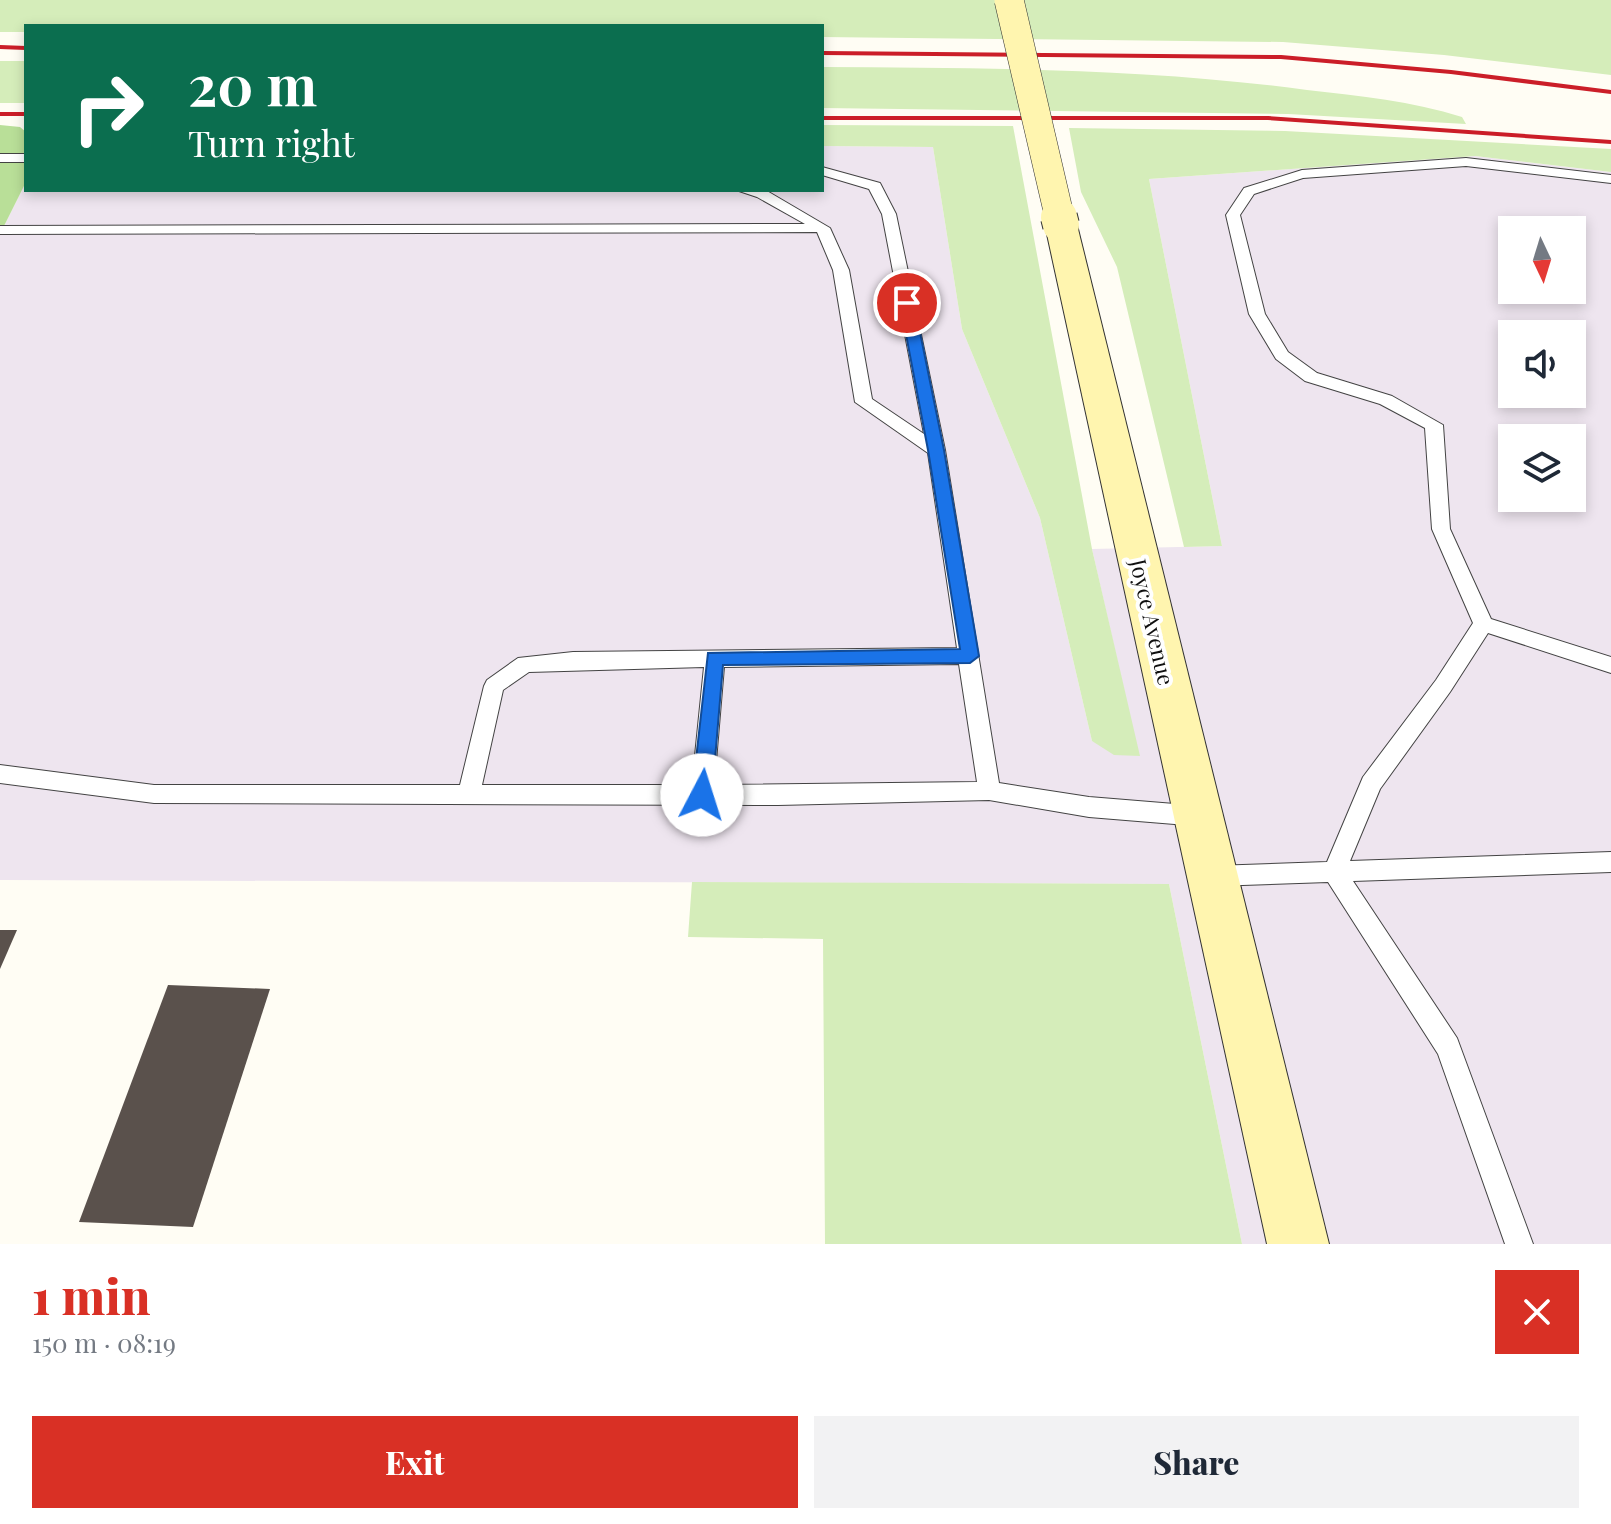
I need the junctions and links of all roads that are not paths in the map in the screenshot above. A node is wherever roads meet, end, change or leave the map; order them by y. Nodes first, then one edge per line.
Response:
1 (1009, 0) edge
2 (0, 158) edge
3 (24, 158) edge
4 (824, 172) edge
5 (1611, 179) edge
6 (752, 192) edge
7 (823, 228) junction
8 (0, 230) edge
9 (936, 450) junction
10 (1483, 624) junction
11 (970, 656) junction
12 (715, 658) junction
13 (1611, 665) edge
14 (0, 774) edge
15 (989, 791) junction
16 (469, 795) junction
17 (702, 795) junction
18 (1199, 816) junction
19 (1611, 862) edge
20 (1334, 872) junction
21 (1213, 876) junction
22 (1298, 1244) edge
23 (1519, 1244) edge

1 - 18 street, Joyce Avenue, bridge
2 - 3 lane
4 - 9 lane
5 - 10 lane
6 - 7 lane
7 - 8 lane
7 - 9 lane
9 - 11 lane
10 - 13 lane
10 - 20 lane
11 - 12 lane
11 - 15 lane
12 - 16 lane
12 - 17 lane
14 - 16 lane
15 - 17 lane
15 - 18 lane
16 - 17 lane
18 - 21 street, Joyce Avenue
19 - 20 lane
20 - 21 lane
20 - 23 lane
21 - 22 street, Joyce Avenue

